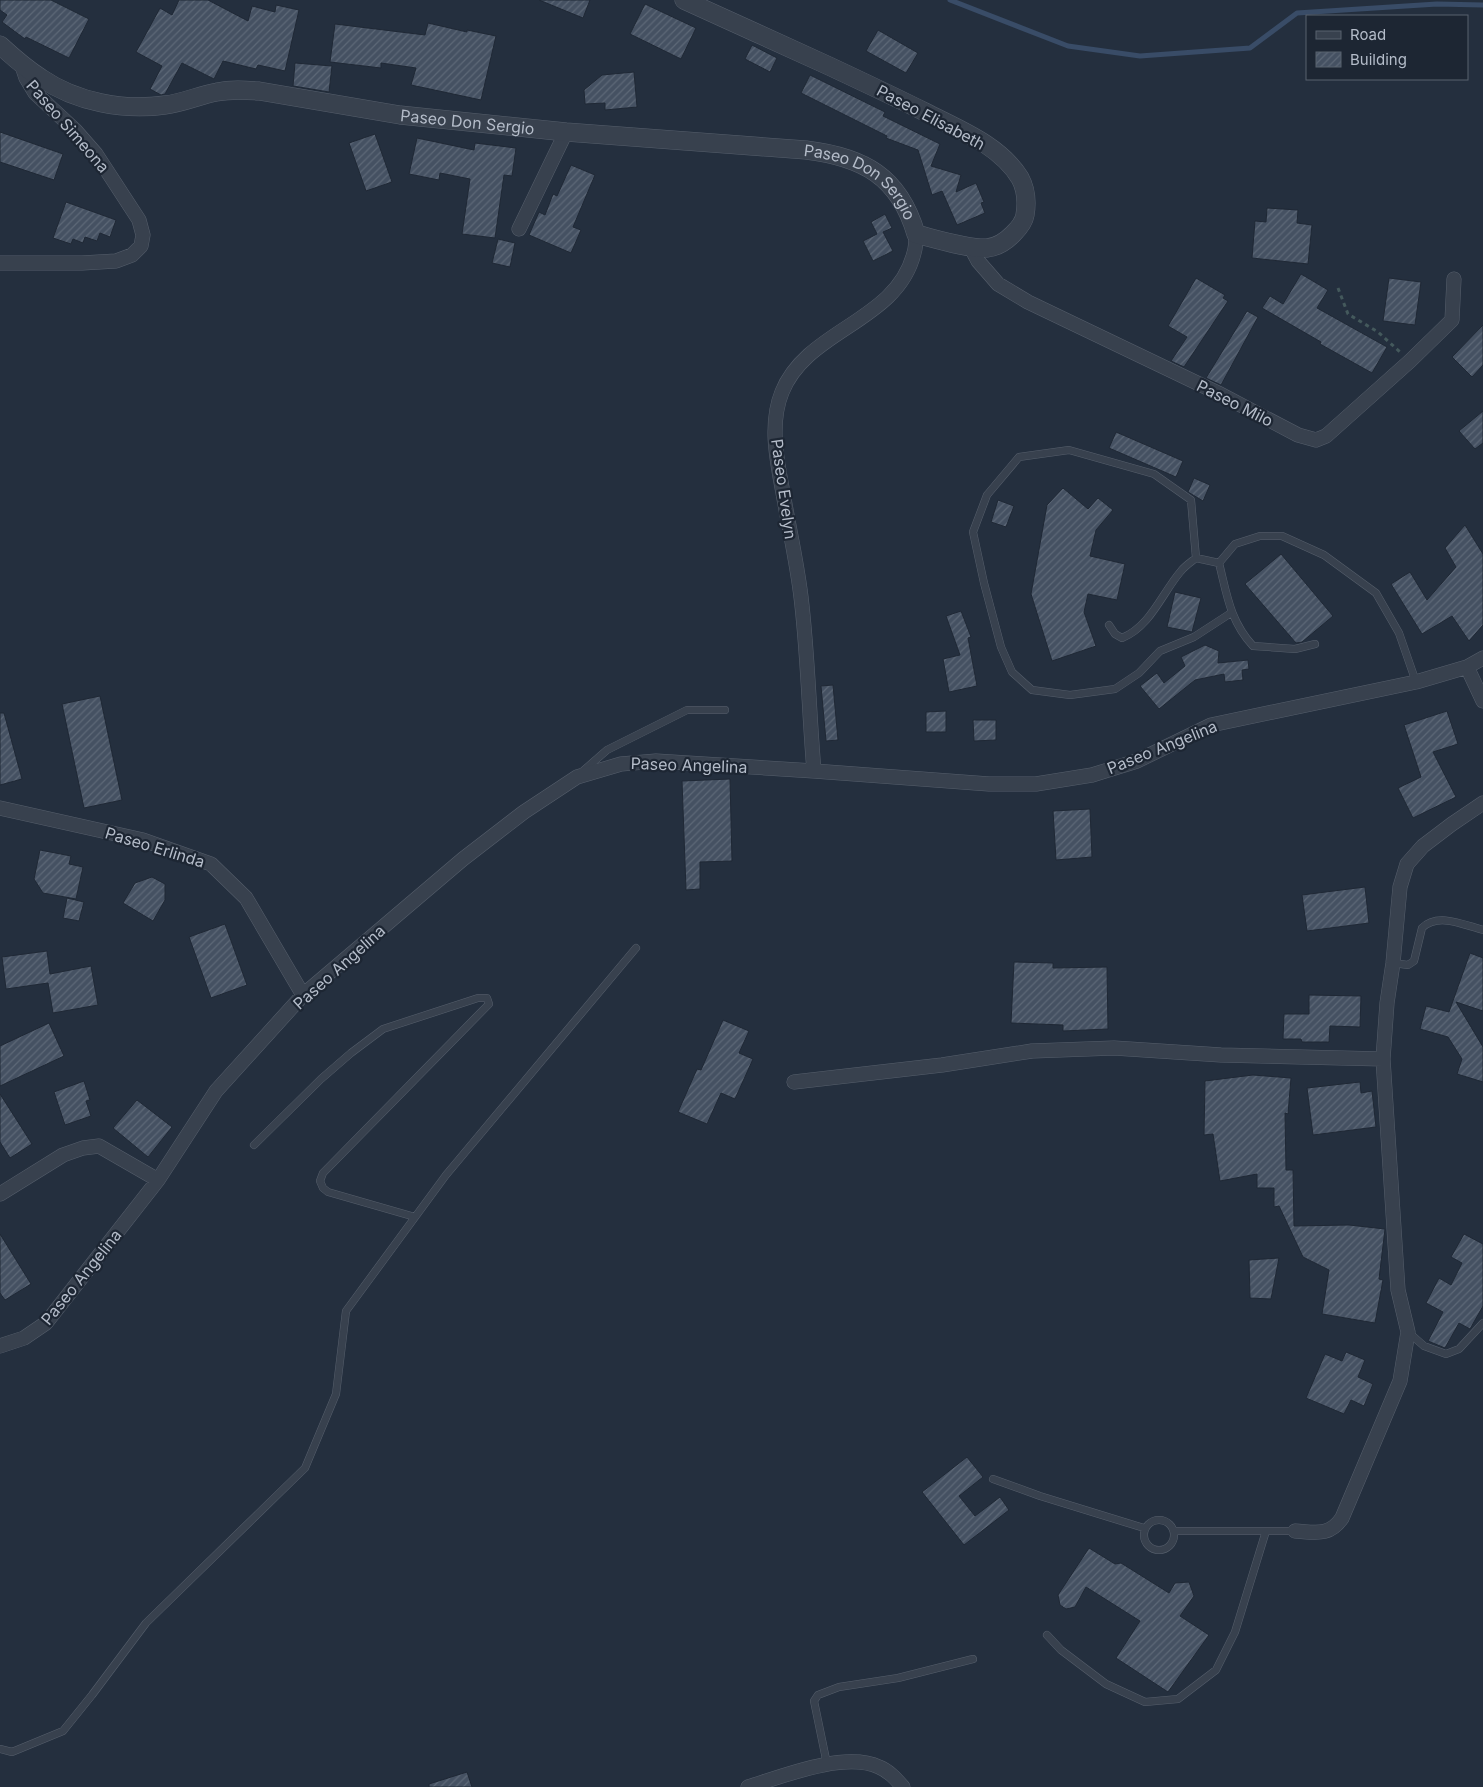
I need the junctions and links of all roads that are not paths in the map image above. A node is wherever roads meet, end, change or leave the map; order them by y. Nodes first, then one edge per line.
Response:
1 (684, 0) edge
2 (0, 45) edge
3 (20, 63) junction
4 (566, 132) junction
5 (519, 229) dead end
6 (916, 234) junction
7 (970, 246) junction
8 (0, 263) edge
9 (1454, 279) dead end
10 (1196, 558) junction
11 (1219, 563) junction
12 (1231, 613) junction
13 (1109, 624) dead end
14 (1315, 644) dead end
15 (1483, 658) edge
16 (1467, 667) junction
17 (1416, 682) junction
18 (1483, 701) edge
19 (725, 710) dead end
20 (814, 771) junction
21 (577, 777) junction
22 (1483, 803) edge
23 (0, 808) edge
24 (1483, 930) edge
25 (636, 948) dead end
26 (1394, 963) junction
27 (303, 995) junction
28 (1383, 1059) junction
29 (794, 1082) dead end
30 (254, 1145) dead end
31 (158, 1180) junction
32 (0, 1194) edge
33 (415, 1217) junction
34 (1483, 1323) edge
35 (1408, 1332) junction
36 (0, 1346) edge
37 (994, 1479) dead end
38 (1144, 1528) junction
39 (1266, 1530) junction
40 (1174, 1531) junction
41 (1295, 1531) joint
42 (1047, 1635) dead end
43 (973, 1659) dead end
44 (0, 1749) edge
45 (827, 1764) junction
46 (748, 1787) edge
47 (903, 1787) edge

1 - 7 street, Paseo Elisabeth
2 - 3 street, Paseo Don Sergio
3 - 4 street, Paseo Don Sergio
3 - 8 street, Paseo Simeona
4 - 5 street
4 - 6 street, Paseo Don Sergio
6 - 7 street, Paseo Elisabeth
6 - 20 street, Paseo Evelyn
7 - 9 street, Paseo Milo
10 - 11 lane
10 - 12 lane
10 - 13 lane
11 - 12 lane
11 - 17 lane
12 - 14 lane
15 - 16 street, Paseo Angelina
16 - 17 street, Paseo Angelina
16 - 18 street
17 - 20 street, Paseo Angelina
19 - 21 lane
20 - 21 street, Paseo Angelina
21 - 27 street, Paseo Angelina
22 - 26 street
23 - 27 street, Paseo Erlinda
24 - 26 lane
25 - 33 lane
26 - 28 street
27 - 31 street, Paseo Angelina
28 - 29 street
28 - 35 street
30 - 33 lane
31 - 32 street
31 - 36 street, Paseo Angelina
33 - 44 lane
34 - 35 lane
35 - 41 street
37 - 38 lane
38 - 40 lane
38 - 40 lane
39 - 40 lane
39 - 41 lane
39 - 42 lane
43 - 45 lane
45 - 46 street
45 - 47 street

